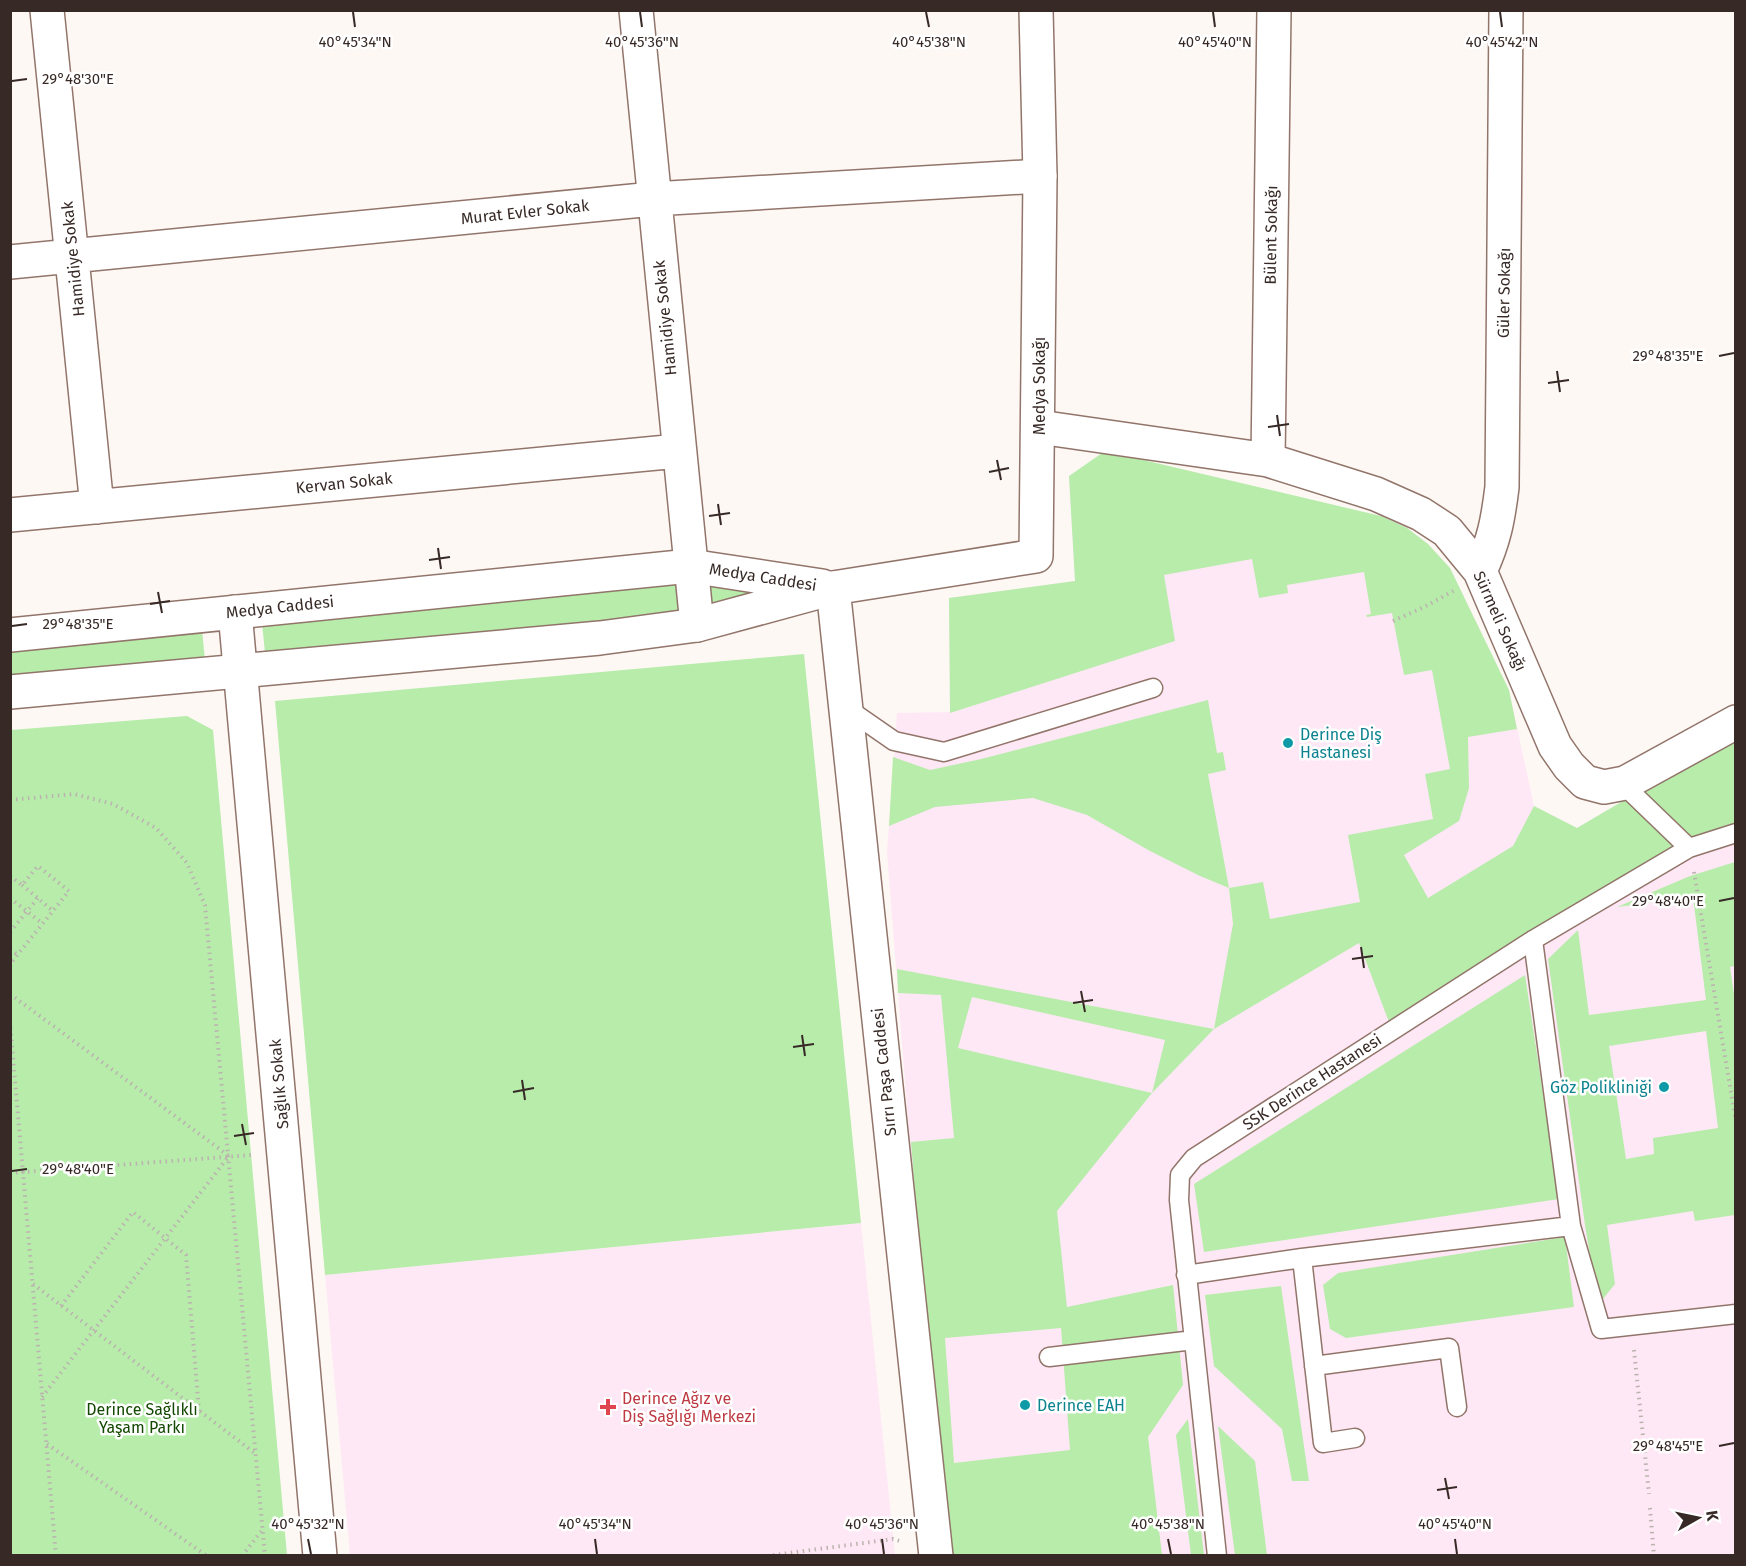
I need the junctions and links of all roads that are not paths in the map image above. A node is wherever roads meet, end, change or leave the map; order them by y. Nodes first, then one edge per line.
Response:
1 (47, 10) edge
2 (636, 10) edge
3 (1036, 10) edge
4 (1274, 10) edge
5 (1506, 10) edge
6 (1040, 176) junction
7 (653, 199) junction
8 (73, 256) junction
9 (10, 262) edge
10 (1039, 427) junction
11 (678, 451) junction
12 (1268, 460) junction
13 (97, 507) junction
14 (10, 515) edge
15 (690, 566) junction
16 (1480, 571) junction
17 (832, 588) junction
18 (235, 612) junction
19 (697, 625) junction
20 (10, 635) edge
21 (240, 671) junction
22 (1153, 688) dead end
23 (10, 692) edge
24 (845, 707) junction
25 (1736, 722) edge
26 (1625, 783) junction
27 (1736, 833) edge
28 (1689, 848) junction
29 (1533, 940) junction
30 (1571, 1226) junction
31 (1302, 1258) junction
32 (1186, 1275) junction
33 (1736, 1314) edge
34 (1194, 1341) junction
35 (1049, 1357) dead end
36 (1314, 1366) junction
37 (1457, 1407) dead end
38 (1355, 1438) dead end
39 (936, 1554) edge
40 (320, 1556) edge
41 (1217, 1556) edge

1 - 8 street, Hamidiye Sokak
2 - 7 street, Hamidiye Sokak
3 - 6 street, Medya Sokağı
4 - 12 street, Bülent Sokağı
5 - 16 street, Güler Sokağı
6 - 7 street, Murat Evler Sokak
6 - 10 street, Medya Sokağı
7 - 8 street, Murat Evler Sokak
7 - 11 street, Hamidiye Sokak
8 - 9 street, Murat Evler Sokak
8 - 13 street, Hamidiye Sokak
10 - 12 street, Sürmeli Sokağı
10 - 17 street, Medya Sokağı
11 - 13 street, Kervan Sokak
11 - 15 street, Hamidiye Sokak
12 - 16 street, Sürmeli Sokağı
13 - 14 street, Kervan Sokak
15 - 17 street, Medya Caddesi
15 - 18 street, Medya Caddesi
15 - 19 street, Hamidiye Sokak
16 - 26 street, Sürmeli Sokağı
17 - 19 street, Medya Caddesi
17 - 24 street, Sırrı Paşa Caddesi
18 - 20 street, Medya Caddesi
18 - 21 street, Sağlık Sokak
19 - 21 street, Medya Caddesi
21 - 23 street, Medya Caddesi
21 - 40 street, Sağlık Sokak
22 - 24 lane
24 - 39 street, Sırrı Paşa Caddesi
25 - 26 street, Sürmeli Sokağı
26 - 28 lane
27 - 28 lane, SSK Derince Hastanesi
28 - 29 lane, SSK Derince Hastanesi
29 - 30 lane
29 - 32 lane, SSK Derince Hastanesi
30 - 31 lane
30 - 33 lane
31 - 32 lane
31 - 36 lane
32 - 34 lane, SSK Derince Hastanesi
34 - 35 lane
34 - 41 lane, SSK Derince Hastanesi
36 - 37 lane
36 - 38 lane

